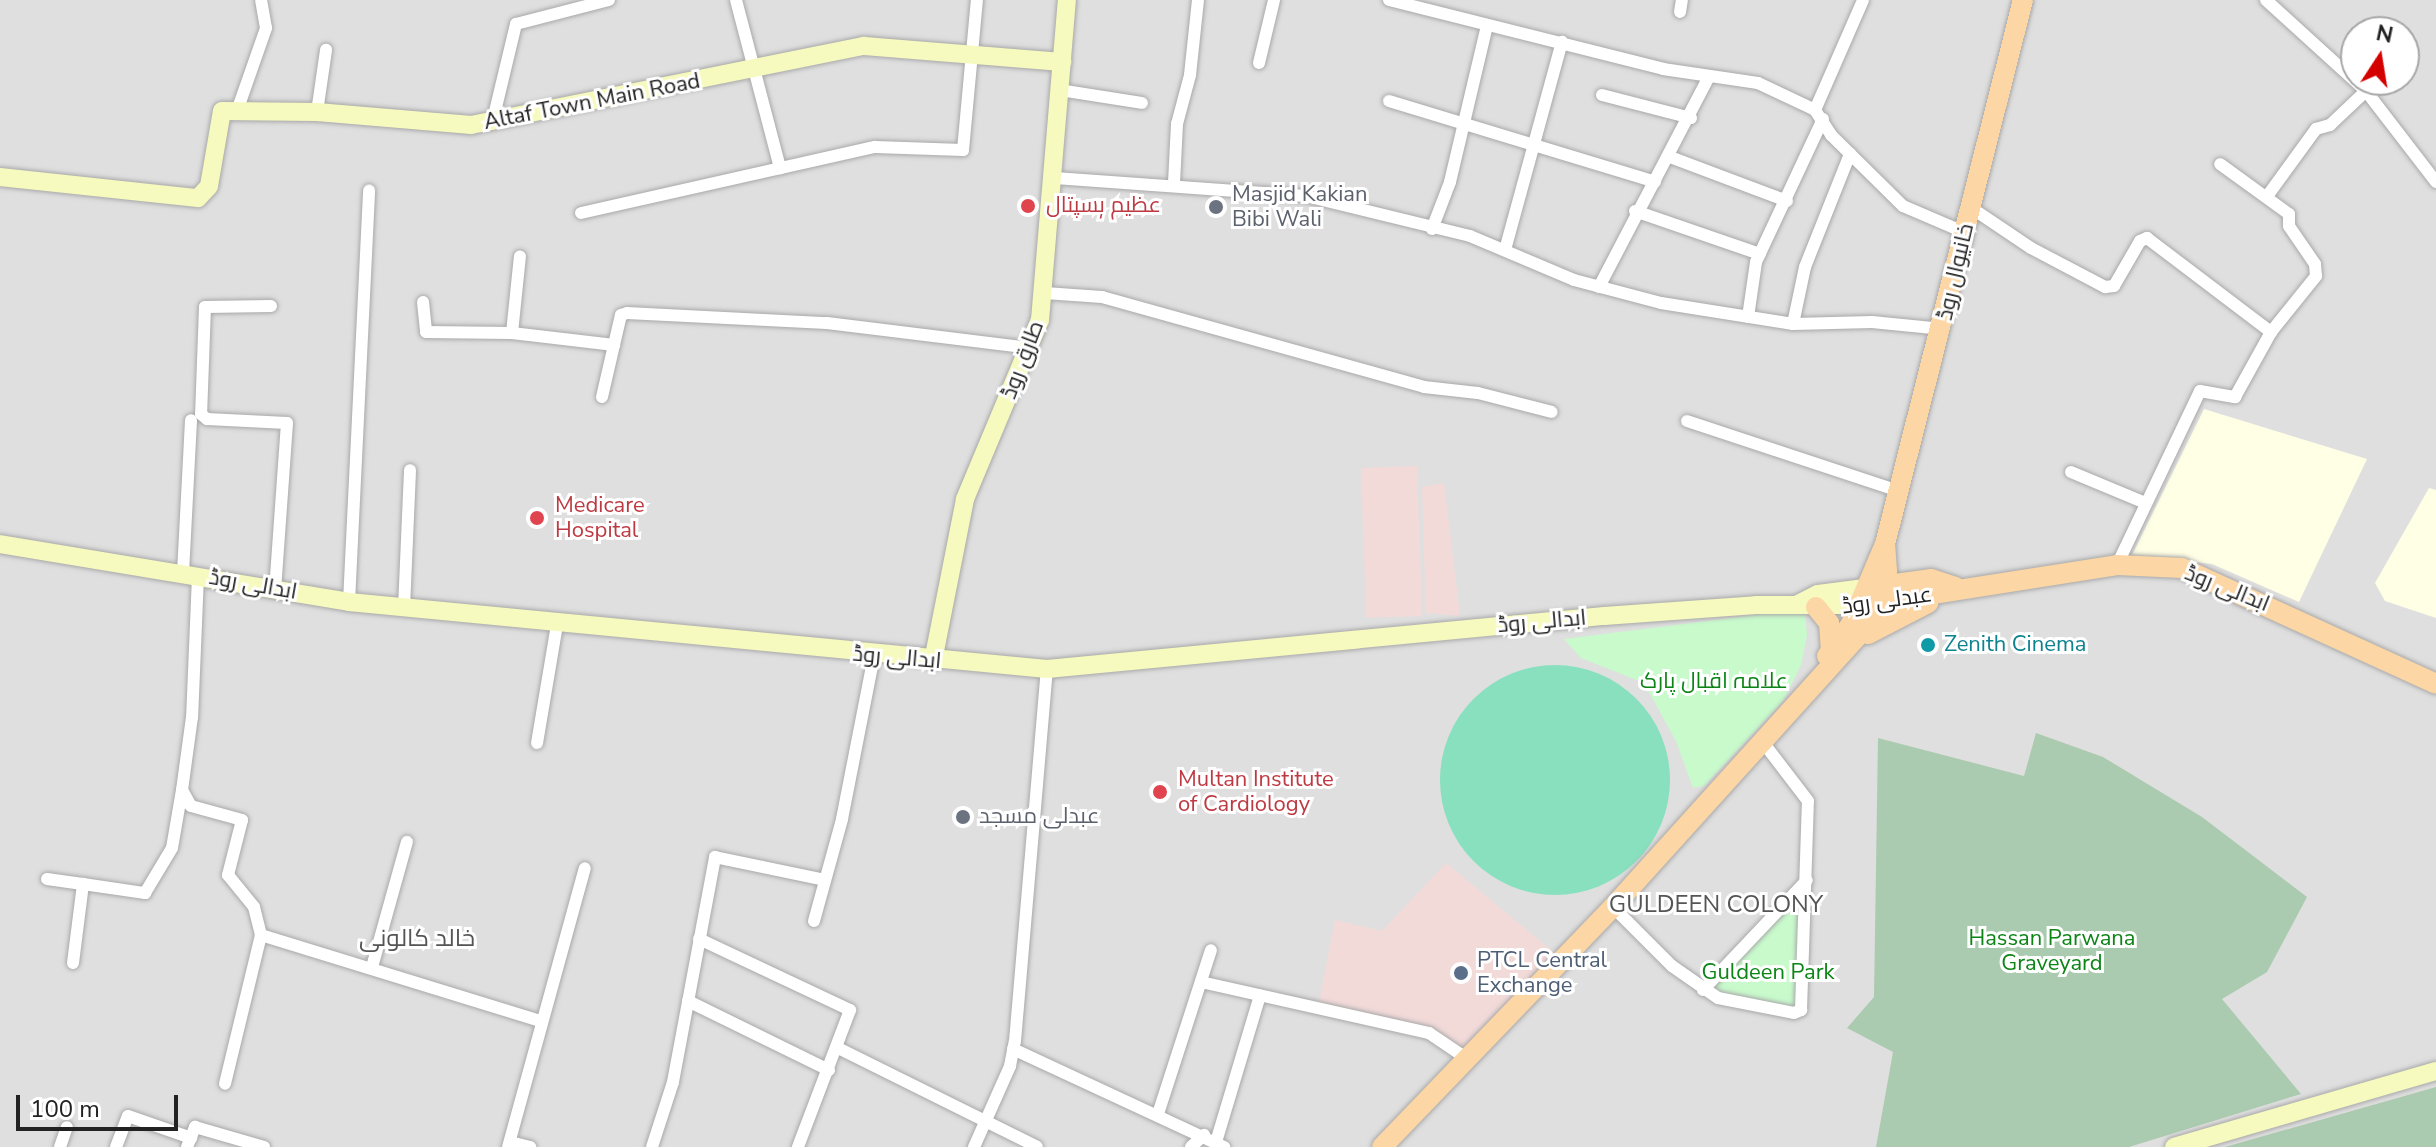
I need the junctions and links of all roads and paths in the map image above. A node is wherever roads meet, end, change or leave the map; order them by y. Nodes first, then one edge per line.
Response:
1 (261, 0) edge
2 (609, 0) edge
3 (736, 0) edge
4 (977, 0) edge
5 (1067, 0) edge
6 (1198, 0) edge
7 (1274, 0) edge
8 (1389, 0) edge
9 (1863, 0) edge
10 (2023, 0) edge
11 (2266, 0) edge
12 (1487, 25) junction
13 (1562, 42) junction
14 (326, 50) dead end
15 (974, 51) junction
16 (1062, 62) junction
17 (1259, 63) dead end
18 (2340, 67) edge
19 (754, 69) junction
20 (1709, 77) junction
21 (1060, 90) junction
22 (1602, 95) dead end
23 (2361, 96) edge
24 (2370, 96) edge
25 (1389, 101) dead end
26 (1142, 103) dead end
27 (237, 111) junction
28 (317, 112) junction
29 (1819, 115) junction
30 (1691, 118) junction
31 (1463, 120) junction
32 (492, 124) junction
33 (1535, 142) junction
34 (1850, 154) junction
35 (1670, 157) junction
36 (2220, 164) dead end
37 (780, 168) junction
38 (0, 177) edge
39 (1054, 178) junction
40 (1655, 182) junction
41 (2436, 182) edge
42 (1174, 183) junction
43 (369, 190) dead end
44 (2268, 195) junction
45 (1787, 201) junction
46 (1970, 207) junction
47 (1635, 211) junction
48 (581, 213) dead end
49 (1432, 229) junction
50 (1964, 232) junction
51 (1505, 250) junction
52 (1760, 254) junction
53 (520, 256) dead end
54 (1599, 287) junction
55 (1045, 293) junction
56 (423, 302) dead end
57 (271, 306) dead end
58 (1748, 317) junction
59 (1793, 324) junction
60 (1943, 329) junction
61 (2271, 332) junction
62 (512, 333) junction
63 (614, 345) junction
64 (1031, 348) junction
65 (602, 397) dead end
66 (1552, 412) dead end
67 (191, 420) dead end
68 (1687, 421) dead end
69 (410, 470) dead end
70 (2071, 472) dead end
71 (1899, 491) junction
72 (2143, 502) junction
73 (0, 544) edge
74 (2117, 565) junction
75 (190, 574) junction
76 (1956, 587) junction
77 (275, 589) junction
78 (1873, 595) junction
79 (349, 602) junction
80 (1807, 605) junction
81 (404, 608) junction
82 (557, 625) junction
83 (1859, 640) junction
84 (1831, 652) junction
85 (874, 656) junction
86 (933, 661) junction
87 (1047, 669) junction
88 (1815, 679) junction
89 (2436, 684) edge
90 (1762, 741) junction
91 (537, 743) dead end
92 (182, 790) junction
93 (407, 842) dead end
94 (1648, 860) junction
95 (585, 868) dead end
96 (47, 879) dead end
97 (825, 880) junction
98 (1807, 880) junction
99 (83, 884) junction
100 (1613, 907) junction
101 (814, 921) dead end
102 (261, 935) junction
103 (699, 939) junction
104 (1211, 950) dead end
105 (73, 963) dead end
106 (372, 967) junction
107 (1201, 982) junction
108 (1703, 990) junction
109 (1260, 995) junction
110 (688, 1001) junction
111 (541, 1021) junction
112 (838, 1048) junction
113 (1013, 1049) junction
114 (1460, 1054) junction
115 (829, 1070) junction
116 (2436, 1071) edge
117 (225, 1084) dead end
118 (1158, 1114) junction
119 (985, 1121) junction
120 (67, 1127) dead end
121 (1204, 1135) junction
122 (189, 1142) edge
123 (509, 1144) edge
124 (1220, 1144) edge
125 (60, 1147) edge
126 (116, 1147) edge
127 (264, 1147) edge
128 (530, 1147) edge
129 (652, 1147) edge
130 (798, 1147) edge
131 (974, 1147) edge
132 (1037, 1147) edge
133 (1191, 1147) edge
134 (1369, 1147) edge
135 (1382, 1147) edge
136 (2174, 1147) edge

1 - 27 street
2 - 32 street
3 - 19 street
4 - 15 street
5 - 16 main road, طارق روڈ
6 - 42 street
7 - 17 street
8 - 12 street
9 - 29 street
10 - 46 main road, خانیوال روڈ
11 - 18 street
12 - 13 street
12 - 31 street
13 - 20 street
13 - 33 street
14 - 28 street
15 - 16 main road, Altaf Town Main Road
15 - 19 main road, Altaf Town Main Road
15 - 37 street
16 - 21 main road, طارق روڈ
19 - 32 main road, Altaf Town Main Road
19 - 37 street
20 - 29 street
20 - 30 street
21 - 26 street
21 - 39 main road, طارق روڈ
22 - 30 street
23 - 44 street
24 - 41 street
25 - 31 street
27 - 28 main road, Altaf Town Main Road
27 - 38 main road
28 - 32 main road, Altaf Town Main Road
29 - 34 street
29 - 45 street
30 - 35 street
31 - 33 street
31 - 49 street
33 - 40 street
33 - 51 street
34 - 50 street
34 - 59 street
35 - 40 street
35 - 45 street
36 - 44 street
37 - 48 street
39 - 42 street
39 - 55 main road, طارق روڈ
40 - 47 street
42 - 49 street
43 - 79 street
44 - 61 street
45 - 52 street
46 - 50 main road, خانیوال روڈ
46 - 61 street
47 - 52 street
47 - 54 street
49 - 51 street
50 - 60 main road, خانیوال روڈ
51 - 54 street
52 - 58 street
53 - 62 street
54 - 58 street
55 - 64 main road, طارق روڈ
55 - 66 street
56 - 62 street
57 - 77 street
58 - 59 street
59 - 60 street
60 - 71 main road, خانیوال روڈ
61 - 72 street
62 - 63 street
63 - 64 street
63 - 65 street
64 - 86 main road, طارق روڈ
67 - 75 street
68 - 71 street
69 - 81 street
70 - 72 street
71 - 78 main road, خانیوال روڈ
72 - 74 street
73 - 75 main road, ابدالی روڈ
74 - 76 main road, ابدالی روڈ
74 - 89 main road, ابدالی روڈ
75 - 77 main road, ابدالی روڈ
75 - 92 street
76 - 78 main road, عبدلی روڈ
76 - 83 main road
77 - 79 main road, ابدالی روڈ
78 - 80 main road, عبدلی روڈ
78 - 83 main road
78 - 84 main road
79 - 81 main road, ابدالی روڈ
80 - 84 main road
80 - 87 main road, ابدالی روڈ
81 - 82 main road, ابدالی روڈ
82 - 85 main road, ابدالی روڈ
82 - 91 street
83 - 88 main road
84 - 88 main road
85 - 86 main road, ابدالی روڈ
85 - 97 street
86 - 87 main road, ابدالی روڈ
87 - 113 street
88 - 90 main road
88 - 94 main road
90 - 94 main road
90 - 98 street
92 - 99 street
92 - 102 street
93 - 106 street
94 - 100 main road
94 - 114 main road
95 - 111 street
96 - 99 street
97 - 101 street
97 - 103 street
98 - 108 street
98 - 108 street
99 - 105 street
100 - 108 street
100 - 135 main road
102 - 106 street
102 - 117 street
103 - 110 street
103 - 112 street
104 - 107 street
106 - 111 street
107 - 109 street
107 - 118 street
109 - 114 street
109 - 124 street
110 - 115 street
110 - 129 street
111 - 123 street
112 - 115 street
112 - 119 street
113 - 118 street
113 - 119 street
114 - 134 main road
115 - 130 street
116 - 136 main road
118 - 121 street
119 - 131 street
119 - 132 street
120 - 125 street
121 - 124 street
121 - 133 street
122 - 126 street
122 - 127 street
123 - 128 street

